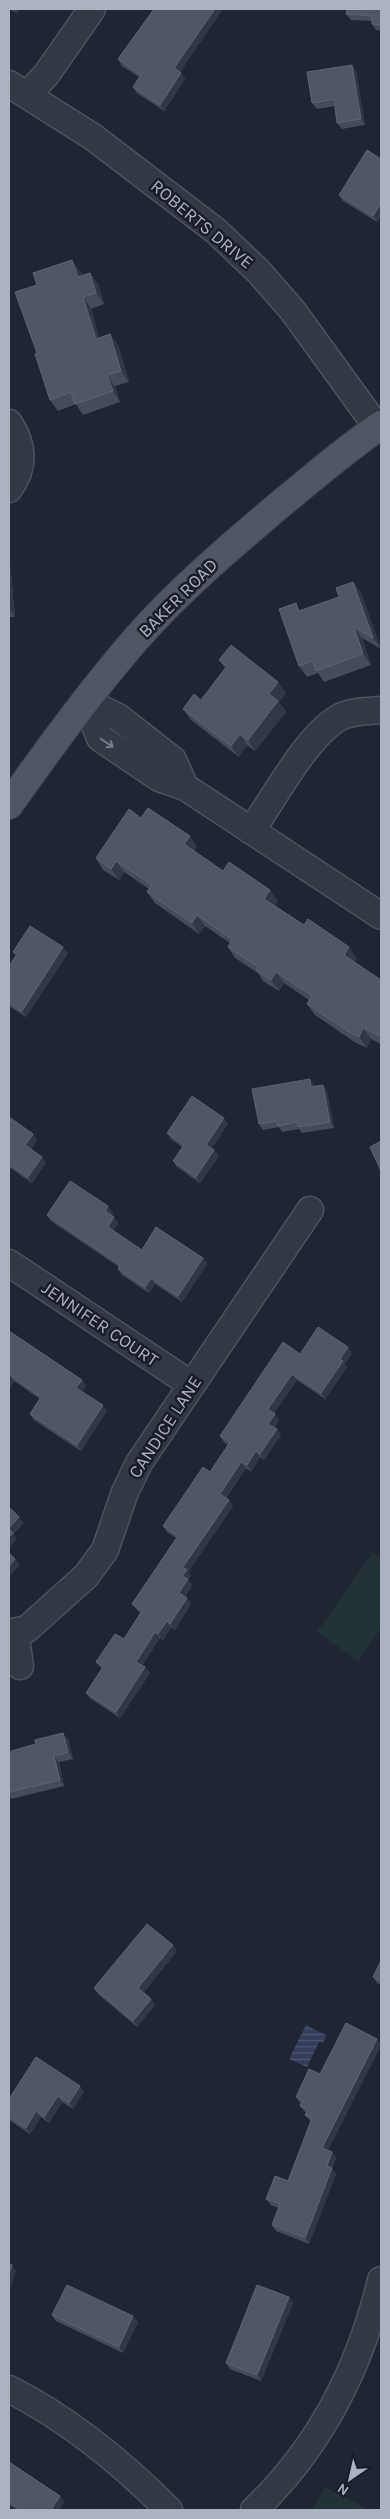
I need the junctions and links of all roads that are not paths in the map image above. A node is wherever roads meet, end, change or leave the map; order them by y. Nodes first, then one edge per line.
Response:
1 (92, 9) edge
2 (18, 89) edge
3 (9, 423) edge
4 (379, 426) edge
5 (9, 489) edge
6 (85, 701) junction
7 (381, 710) edge
8 (9, 805) edge
9 (251, 831) junction
10 (381, 916) edge
11 (310, 1210) dead end
12 (9, 1263) edge
13 (192, 1385) junction
14 (12, 1632) edge
15 (20, 1666) dead end
16 (381, 2280) edge
17 (9, 2389) edge
18 (169, 2510) edge
19 (254, 2510) edge

1 - 2 street
2 - 4 street, ROBERTS DRIVE
3 - 5 street
4 - 6 main road, BAKER ROAD
6 - 8 main road, BAKER ROAD
6 - 9 street
7 - 9 street
9 - 10 street
11 - 13 street, CANDICE LANE
12 - 13 street, JENNIFER COURT
13 - 14 street, CANDICE LANE
14 - 15 street, CANDICE LANE
16 - 19 street
17 - 18 street

